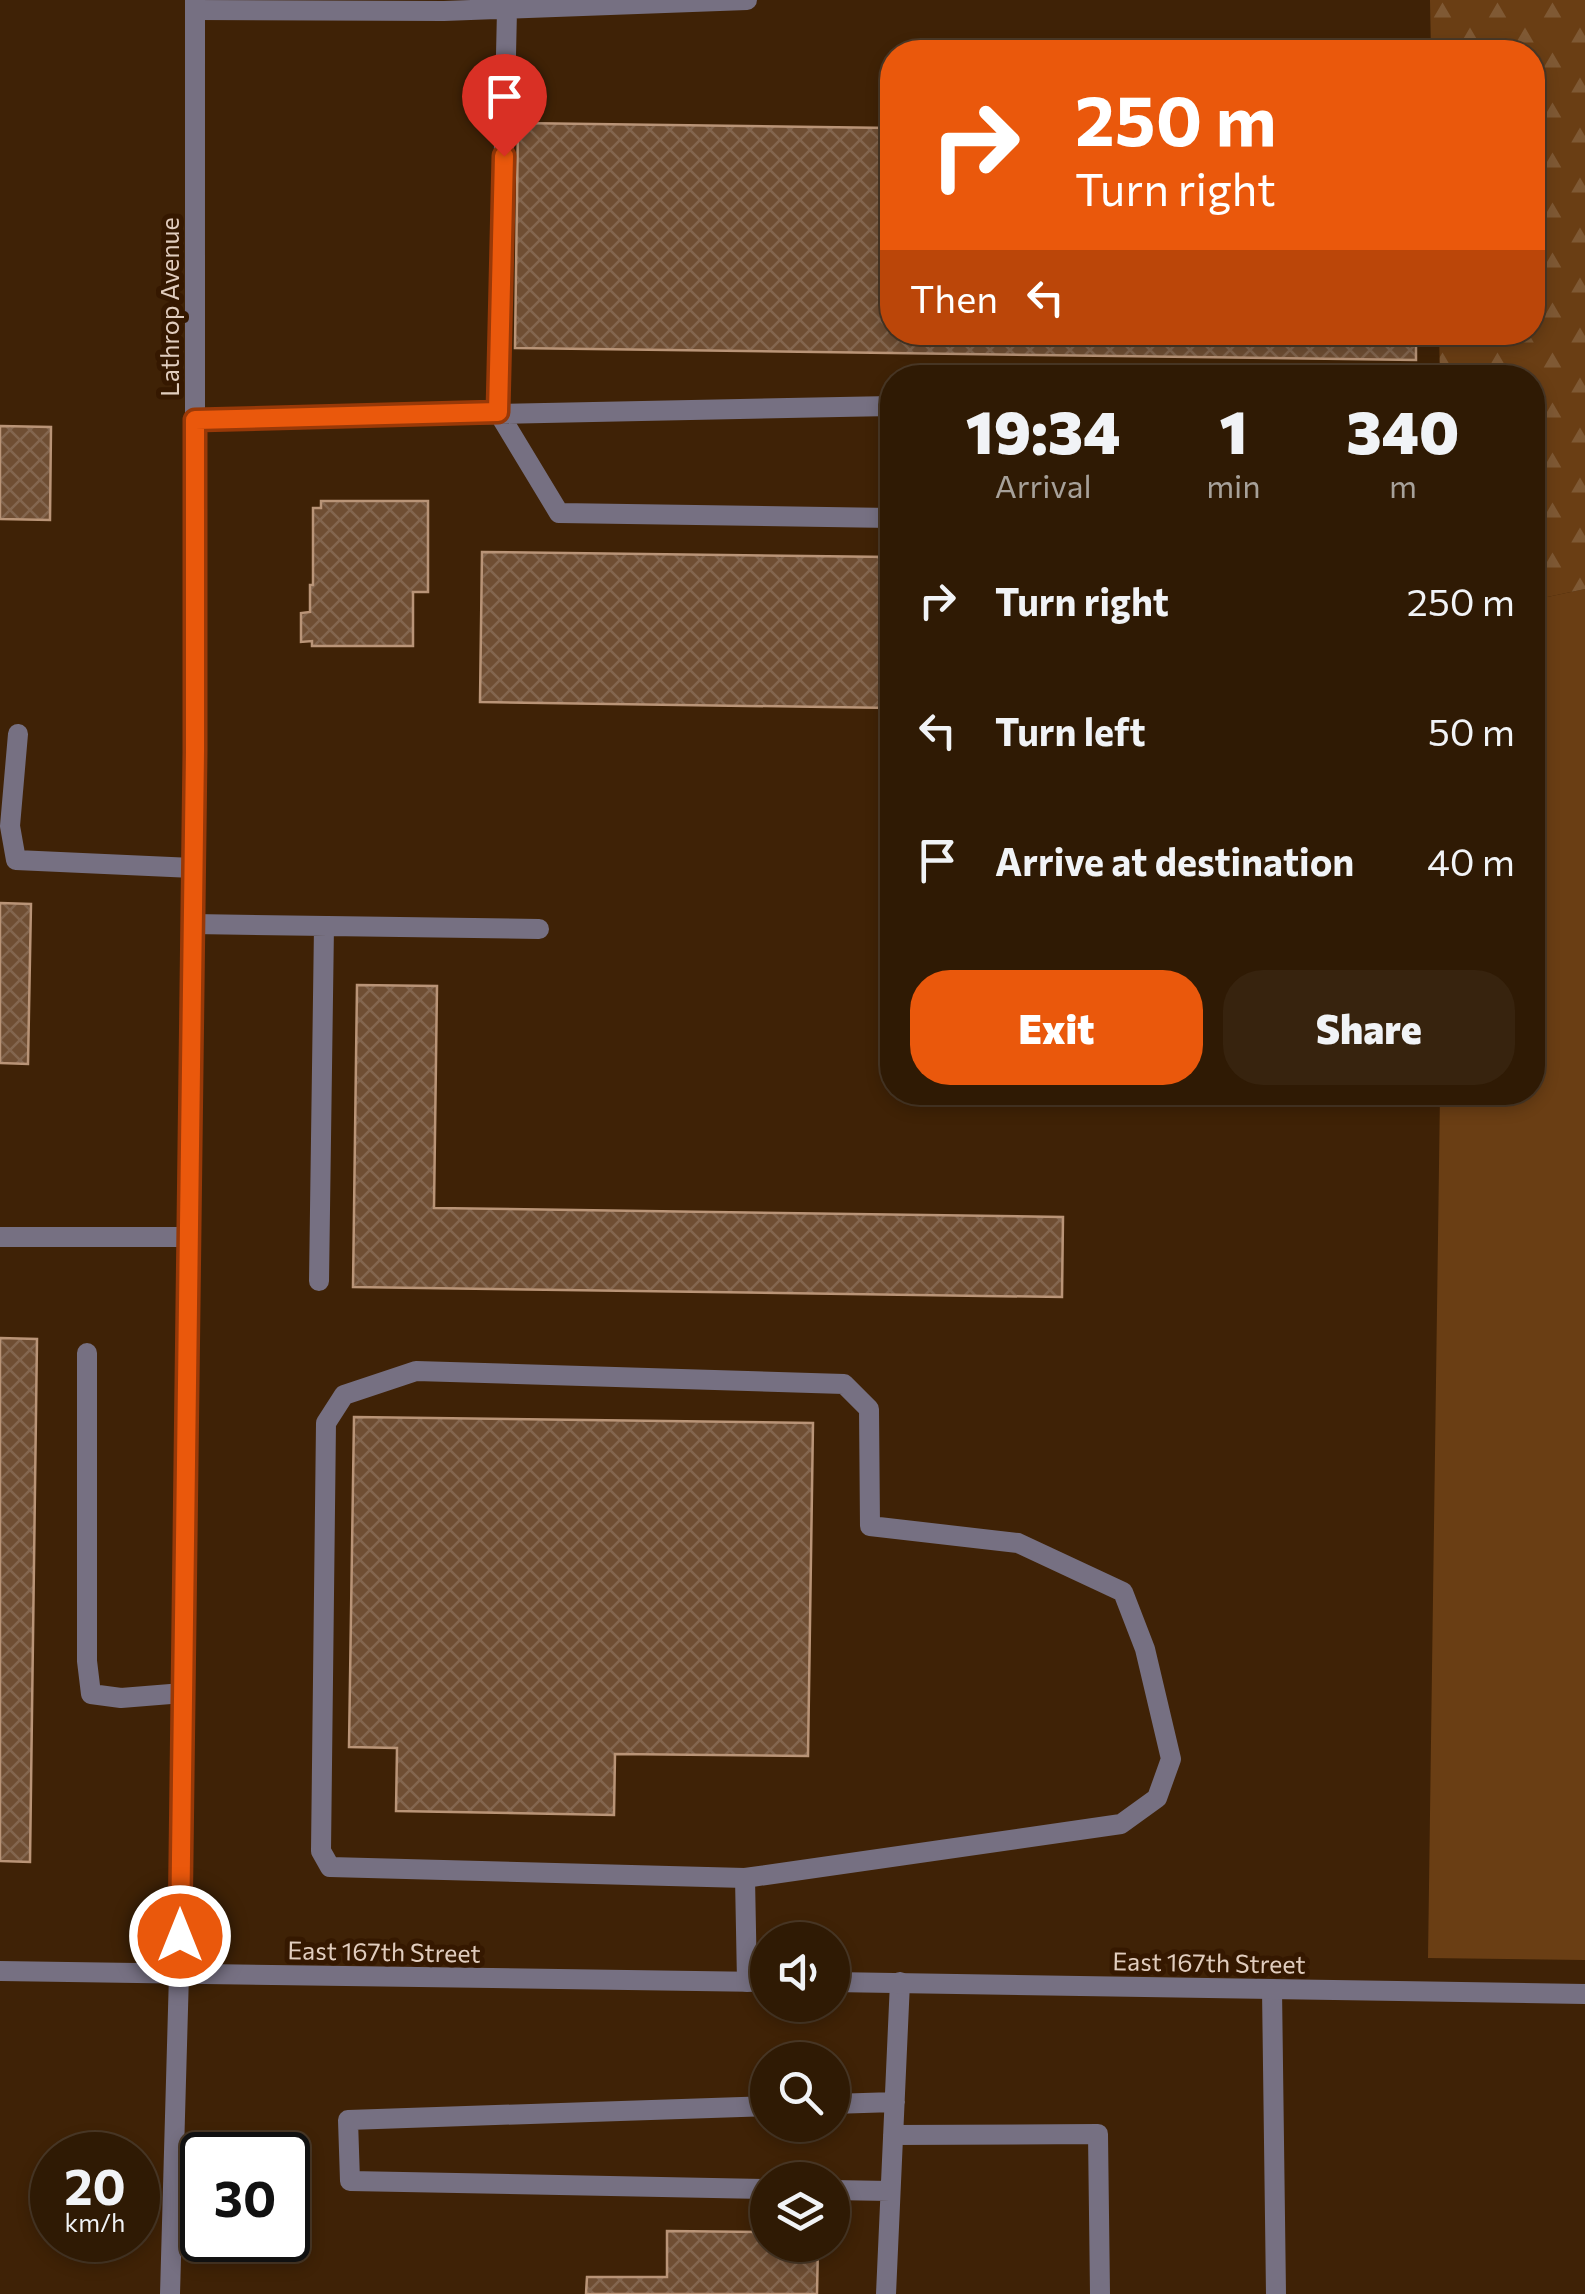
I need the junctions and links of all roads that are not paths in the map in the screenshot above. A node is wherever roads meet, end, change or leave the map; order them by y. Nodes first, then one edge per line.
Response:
1 (747, 0) edge
2 (195, 5) edge
3 (507, 10) junction
4 (880, 406) edge
5 (498, 412) junction
6 (195, 420) junction
7 (880, 518) edge
8 (18, 734) dead end
9 (193, 868) junction
10 (193, 924) junction
11 (324, 926) junction
12 (539, 929) dead end
13 (0, 1237) edge
14 (189, 1238) junction
15 (319, 1281) dead end
16 (87, 1352) dead end
17 (183, 1693) junction
18 (744, 1878) junction
19 (750, 1926) edge
20 (0, 1972) edge
21 (180, 1974) junction
22 (750, 1982) edge
23 (850, 1982) edge
24 (900, 1982) junction
25 (1272, 1989) junction
26 (1585, 1994) edge
27 (895, 2102) junction
28 (850, 2103) edge
29 (750, 2107) edge
30 (893, 2135) junction
31 (750, 2189) edge
32 (850, 2190) edge
33 (890, 2191) junction
34 (170, 2294) edge
35 (886, 2294) edge
36 (1100, 2294) edge
37 (1276, 2294) edge

1 - 3 street
2 - 3 street
2 - 6 street, Lathrop Avenue
3 - 5 street
4 - 5 street
5 - 6 street
5 - 7 street
6 - 9 street, Lathrop Avenue
8 - 9 street
9 - 10 street, Lathrop Avenue
10 - 11 street
10 - 14 street, Lathrop Avenue
11 - 12 street
11 - 15 street
13 - 14 street
14 - 17 street, Lathrop Avenue
16 - 17 street
17 - 21 street, Lathrop Avenue
18 - 18 street
18 - 19 street
20 - 21 street, East 167th Street
21 - 22 street, East 167th Street
21 - 34 street, Lathrop Avenue
23 - 24 street, East 167th Street
24 - 25 street, East 167th Street
24 - 27 street
25 - 26 street, East 167th Street
25 - 37 street
27 - 28 street
27 - 30 street
29 - 31 street
30 - 33 street
30 - 36 street
32 - 33 street
33 - 35 street

